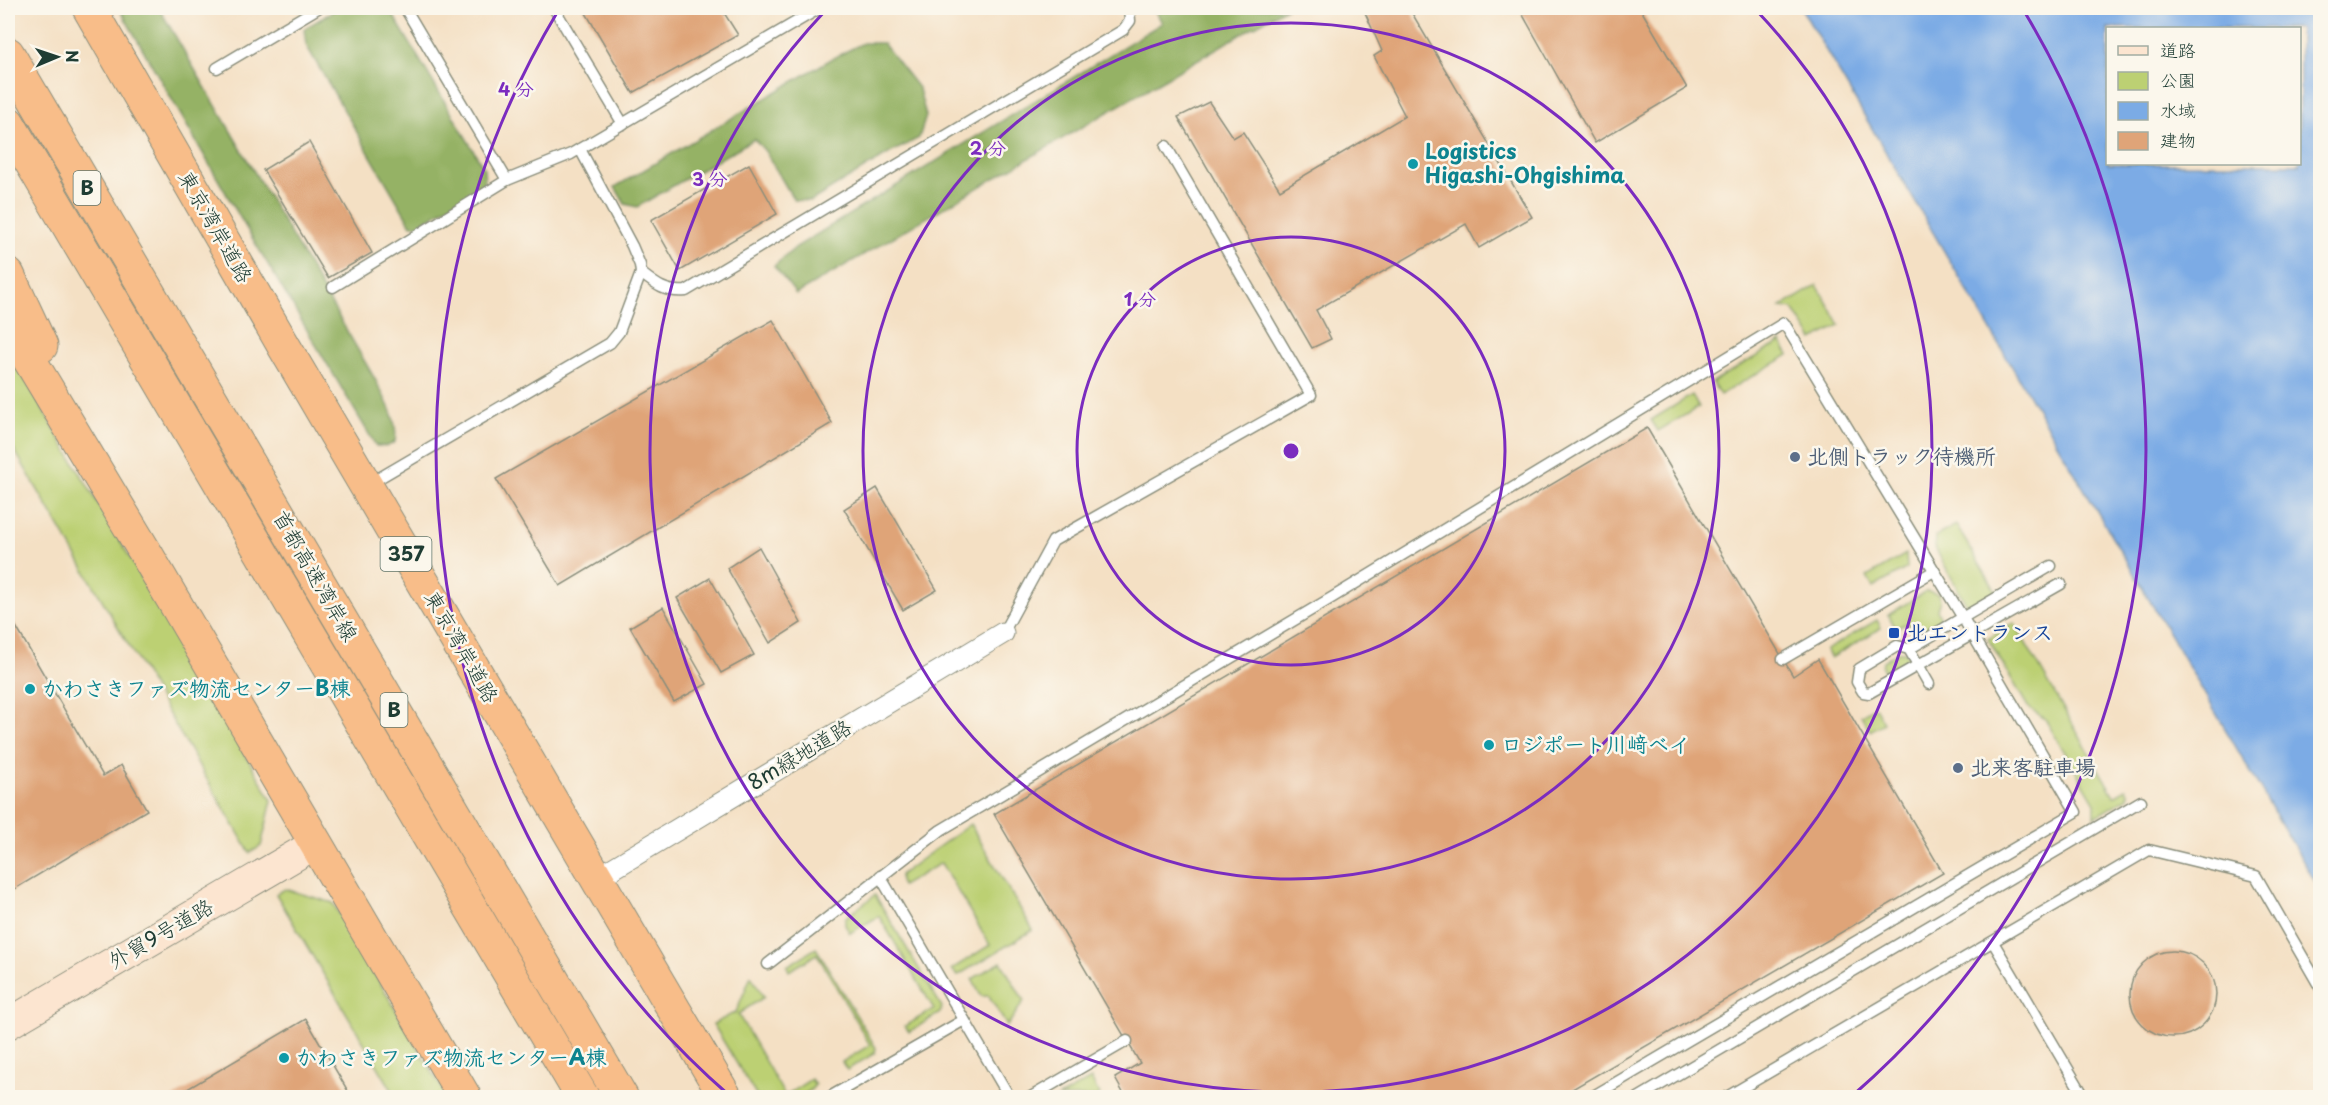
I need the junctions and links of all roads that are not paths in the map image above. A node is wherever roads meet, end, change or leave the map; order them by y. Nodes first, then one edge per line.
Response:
1 (72, 8) edge
2 (90, 8) edge
3 (318, 8) edge
4 (405, 8) edge
5 (554, 8) edge
6 (820, 8) edge
7 (1129, 8) edge
8 (8, 54) edge
9 (217, 68) dead end
10 (8, 123) edge
11 (623, 124) junction
12 (1166, 146) dead end
13 (580, 149) junction
14 (188, 180) junction
15 (507, 180) junction
16 (641, 273) junction
17 (8, 275) edge
18 (333, 287) dead end
19 (8, 324) edge
20 (366, 486) junction
21 (147, 557) junction
22 (2051, 566) dead end
23 (1934, 571) junction
24 (2061, 584) dead end
25 (1963, 618) junction
26 (1003, 633) joint
27 (1972, 635) junction
28 (1909, 649) junction
29 (1783, 659) dead end
30 (1919, 665) junction
31 (1929, 684) dead end
32 (2141, 801) dead end
33 (315, 844) junction
34 (880, 876) junction
35 (597, 878) junction
36 (1993, 942) junction
37 (768, 964) dead end
38 (2320, 987) edge
39 (964, 1020) junction
40 (8, 1024) edge
41 (1127, 1041) dead end
42 (465, 1098) edge
43 (583, 1098) edge
44 (622, 1098) edge
45 (726, 1098) edge
46 (828, 1098) edge
47 (1010, 1098) edge
48 (1029, 1098) edge
49 (1590, 1098) edge
50 (1638, 1098) edge
51 (1725, 1098) edge
52 (2085, 1098) edge

1 - 14 highway
2 - 14 highway, 東京湾岸道路 / 357
3 - 9 lane
4 - 15 lane
5 - 11 lane
6 - 11 lane
7 - 16 lane
8 - 44 highway, 首都高速湾岸線 / B
10 - 43 highway, 首都高速湾岸線 / B
11 - 13 lane
12 - 26 lane
13 - 15 lane
13 - 16 lane
14 - 20 highway, 東京湾岸道路 / 357
15 - 18 lane
16 - 20 lane
17 - 21 highway
19 - 21 highway
20 - 35 highway, 東京湾岸道路 / 357
21 - 33 highway
22 - 25 lane
23 - 25 lane
23 - 29 lane
23 - 34 lane
24 - 27 lane
25 - 27 lane
25 - 28 lane
26 - 35 street, 8m緑地道路
27 - 30 lane
27 - 49 lane
28 - 30 lane
28 - 30 lane
30 - 31 lane
32 - 50 lane
33 - 40 street, 外貿9号道路
33 - 42 highway
34 - 37 lane
34 - 39 lane
35 - 45 highway, 東京湾岸道路 / 357
36 - 38 lane
36 - 51 lane
36 - 52 lane
39 - 46 lane
39 - 47 lane
41 - 48 lane

